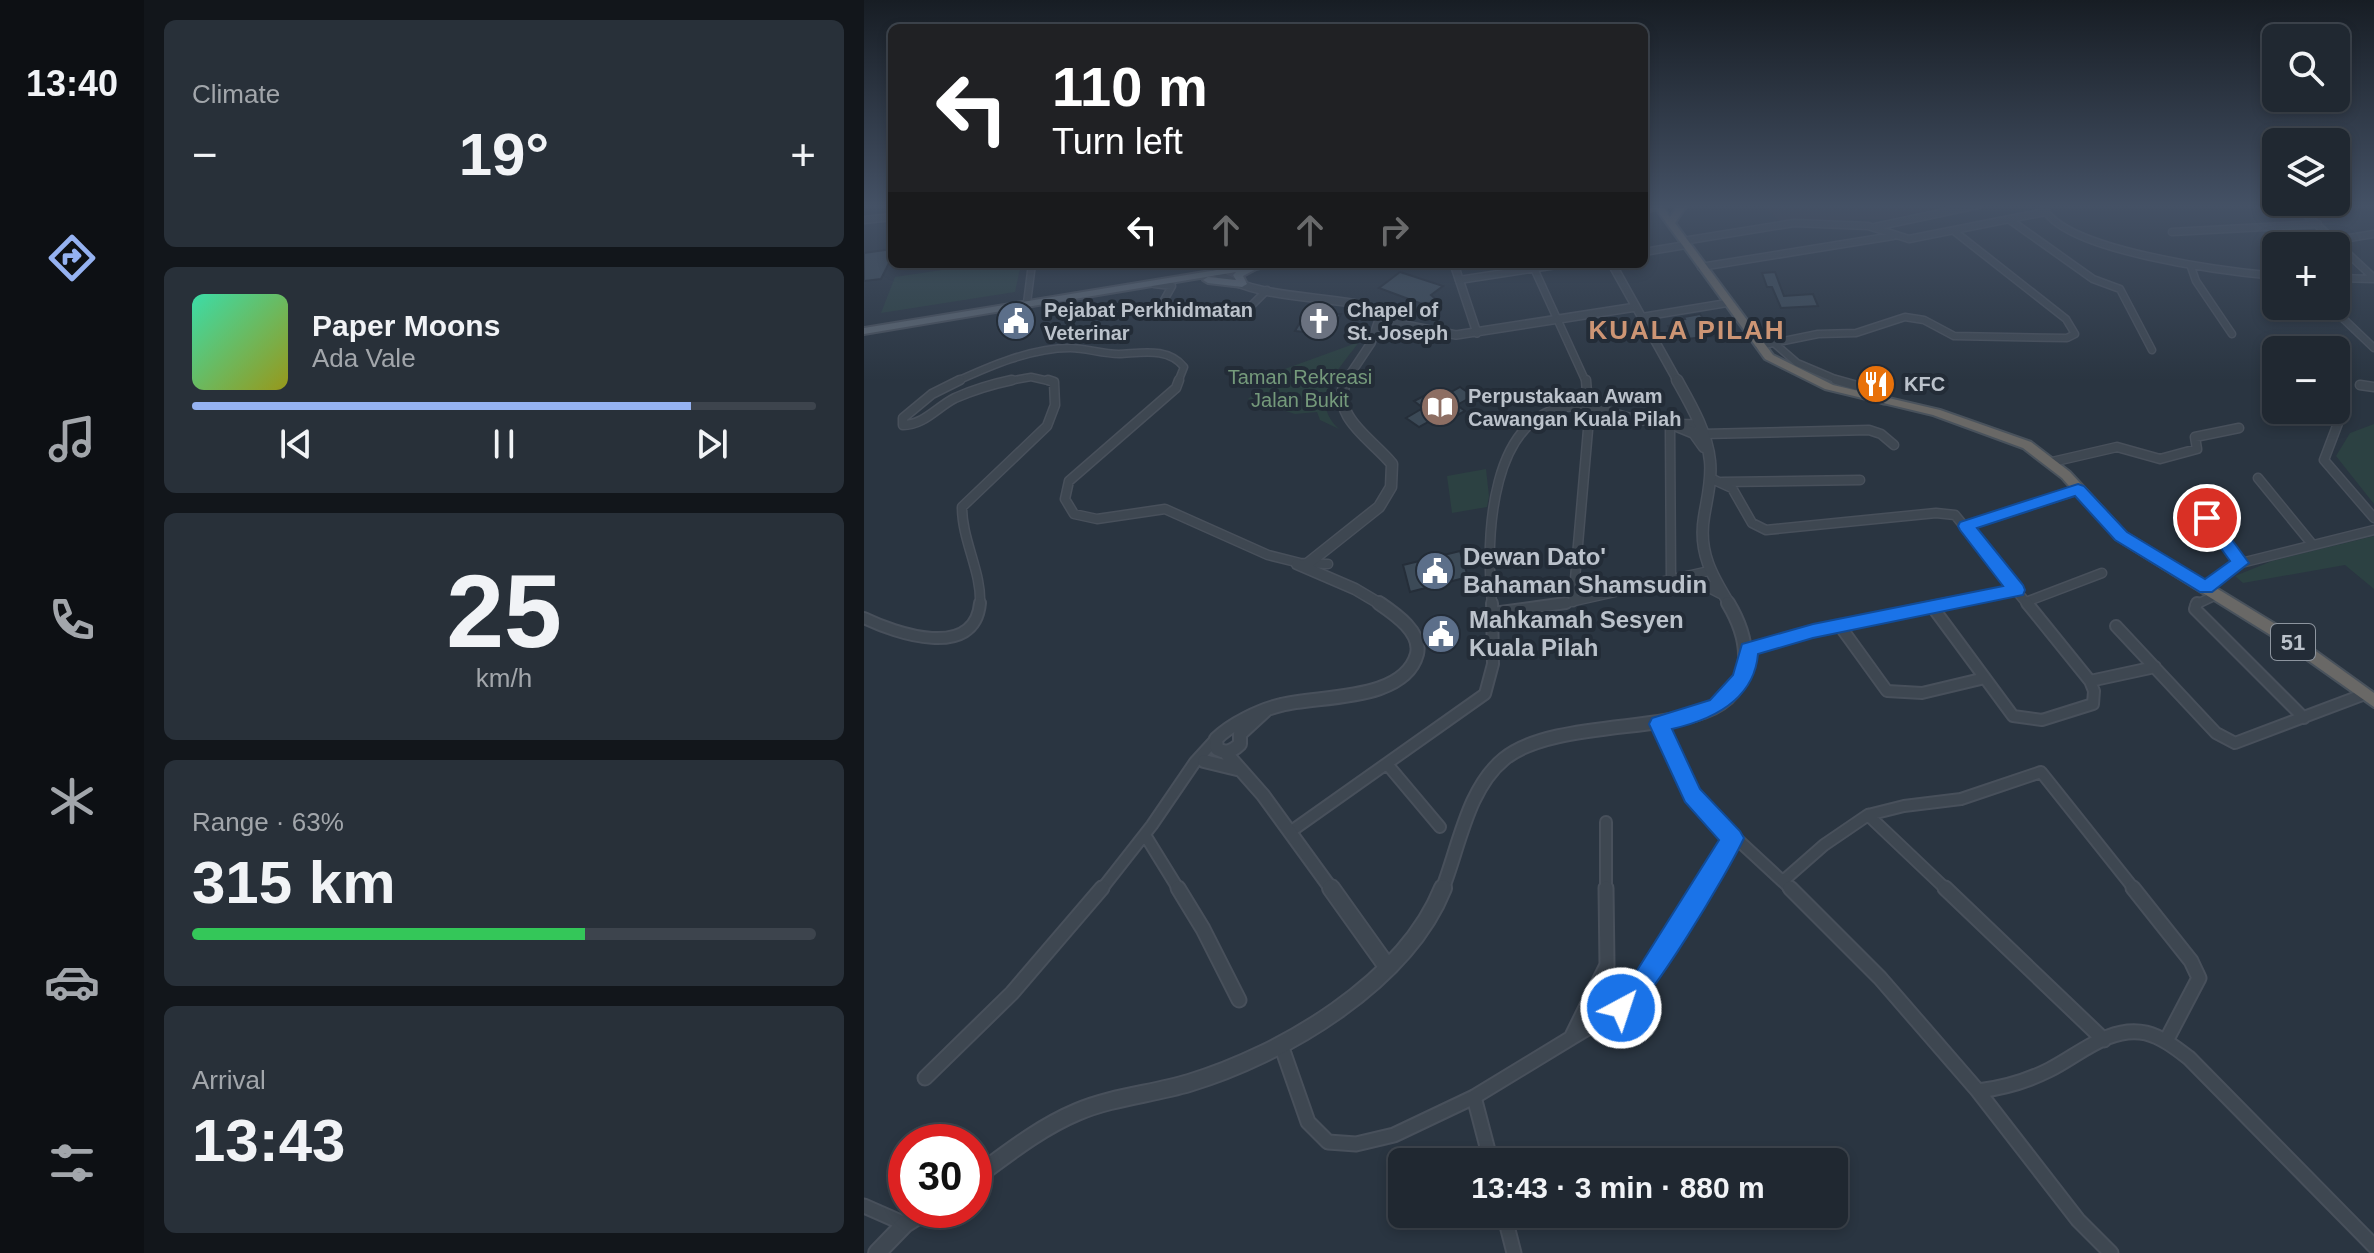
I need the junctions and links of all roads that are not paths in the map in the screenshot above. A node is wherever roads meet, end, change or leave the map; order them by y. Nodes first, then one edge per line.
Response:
1 (1699, 263) edge
2 (1723, 263) edge
3 (1995, 263) edge
4 (2071, 263) edge
5 (2178, 263) edge
6 (2358, 263) edge
7 (1701, 267) junction
8 (2191, 267) junction
9 (1031, 268) edge
10 (1208, 268) edge
11 (1214, 268) edge
12 (1256, 268) edge
13 (1455, 268) edge
14 (1522, 268) edge
15 (1534, 268) edge
16 (1614, 268) edge
17 (2262, 275) edge
18 (1172, 278) junction
19 (2350, 279) edge
20 (1459, 280) junction
21 (2372, 280) edge
22 (1154, 284) junction
23 (1242, 284) junction
24 (1106, 290) junction
25 (1267, 290) junction
26 (1027, 303) junction
27 (1727, 303) junction
28 (1636, 307) junction
29 (1369, 309) junction
30 (1642, 317) junction
31 (1379, 320) junction
32 (1557, 320) junction
33 (2345, 320) edge
34 (1412, 326) junction
35 (864, 331) edge
36 (1477, 333) junction
37 (2232, 334) dead end
38 (1774, 343) junction
39 (1759, 346) junction
40 (2374, 348) edge
41 (2152, 350) dead end
42 (2360, 385) dead end
43 (2374, 387) edge
44 (1687, 397) junction
45 (1884, 400) junction
46 (1579, 406) junction
47 (1590, 407) junction
48 (2338, 424) edge
49 (1674, 426) junction
50 (2239, 428) dead end
51 (1702, 429) junction
52 (1894, 445) dead end
53 (2052, 462) junction
54 (1711, 463) junction
55 (2258, 478) dead end
56 (1714, 480) junction
57 (1860, 480) dead end
58 (2078, 490) junction
59 (2191, 496) dead end
60 (2374, 518) edge
61 (1966, 526) junction
62 (2374, 530) edge
63 (1335, 544) junction
64 (2312, 544) junction
65 (1704, 555) junction
66 (2241, 563) junction
67 (1302, 564) junction
68 (1328, 564) junction
69 (1709, 571) junction
70 (2102, 573) dead end
71 (1688, 577) junction
72 (1337, 579) junction
73 (1671, 581) junction
74 (2016, 590) junction
75 (2212, 591) junction
76 (1722, 594) junction
77 (1573, 602) junction
78 (2026, 602) junction
79 (1934, 609) junction
80 (1493, 613) junction
81 (864, 618) edge
82 (1840, 626) junction
83 (2116, 626) dead end
84 (1749, 649) junction
85 (2155, 667) junction
86 (1985, 678) junction
87 (2090, 681) junction
88 (2369, 698) edge
89 (2304, 718) junction
90 (1659, 724) junction
91 (1228, 742) junction
92 (1204, 761) junction
93 (1387, 764) junction
94 (1187, 773) junction
95 (1246, 775) junction
96 (1868, 815) junction
97 (1606, 822) dead end
98 (1440, 827) dead end
99 (1290, 832) junction
100 (1145, 835) junction
101 (1733, 838) junction
102 (1783, 881) junction
103 (1386, 965) junction
104 (1239, 1000) dead end
105 (1571, 1038) junction
106 (2104, 1040) junction
107 (2166, 1041) junction
108 (1281, 1045) junction
109 (925, 1078) dead end
110 (1978, 1091) junction
111 (1474, 1097) junction
112 (1487, 1148) edge
113 (992, 1165) edge
114 (864, 1206) edge
115 (888, 1217) edge
116 (901, 1228) edge
117 (1508, 1228) edge
118 (2374, 1246) edge
119 (877, 1253) edge
120 (1514, 1253) edge
121 (2111, 1253) edge

1 - 7 highway, 51
2 - 7 street
3 - 38 street
4 - 41 street
5 - 8 street
6 - 21 street
7 - 27 highway, 51
8 - 17 street
8 - 37 street
9 - 26 street
10 - 18 main road
11 - 23 street
12 - 23 main road
13 - 20 street
14 - 20 street
15 - 32 street
16 - 28 street
18 - 22 main road
18 - 23 main road
18 - 24 main road
19 - 21 street
20 - 36 street
22 - 24 main road
22 - 25 street
23 - 25 street
24 - 26 main road
25 - 29 street
26 - 35 main road
27 - 30 street
27 - 39 highway, 51
28 - 30 street
28 - 32 street
29 - 31 street
29 - 34 street
30 - 44 street
31 - 34 street
31 - 63 street
32 - 36 street
32 - 46 street
33 - 40 street
34 - 36 street
38 - 39 street
38 - 45 street
39 - 45 highway, 51
42 - 43 street
44 - 49 street
44 - 51 street
45 - 53 highway, 51
46 - 47 street
46 - 80 street
47 - 49 street
47 - 77 street
48 - 60 street
49 - 51 street
49 - 54 street
49 - 73 street
50 - 53 street
51 - 52 street
51 - 54 street
53 - 58 highway, 51
54 - 56 street
55 - 64 street
56 - 57 street
56 - 61 street
56 - 65 street
58 - 61 street
58 - 75 highway, 51
59 - 66 street
61 - 74 street
62 - 64 street
63 - 67 street
63 - 68 street
64 - 66 street
65 - 69 street
65 - 71 street
66 - 75 street
67 - 68 street
67 - 72 street
67 - 81 street
68 - 72 street
69 - 71 street
69 - 76 street
70 - 78 street
71 - 73 street
71 - 76 street
72 - 91 street
73 - 77 street
74 - 78 street
74 - 79 street
75 - 88 highway, 51
75 - 89 street
76 - 84 street
77 - 80 street
78 - 87 street
79 - 82 street
79 - 86 street
80 - 93 street
82 - 84 street
82 - 86 street
83 - 85 street
84 - 90 street
85 - 87 street
85 - 89 street
86 - 87 street
88 - 89 street
90 - 101 street
90 - 103 street
91 - 92 street
91 - 94 street
91 - 95 street
92 - 94 street
92 - 95 street
93 - 98 street
93 - 99 street
94 - 100 street
95 - 99 street
96 - 102 street
96 - 106 street
96 - 107 street
97 - 105 street
99 - 103 street
100 - 104 street
100 - 109 street
101 - 102 street
101 - 105 street
102 - 110 street
103 - 108 street
105 - 111 street
106 - 107 street
106 - 110 street
107 - 118 street
108 - 111 street
108 - 113 street
110 - 121 street
111 - 112 street
114 - 115 street
116 - 119 street
117 - 120 street

